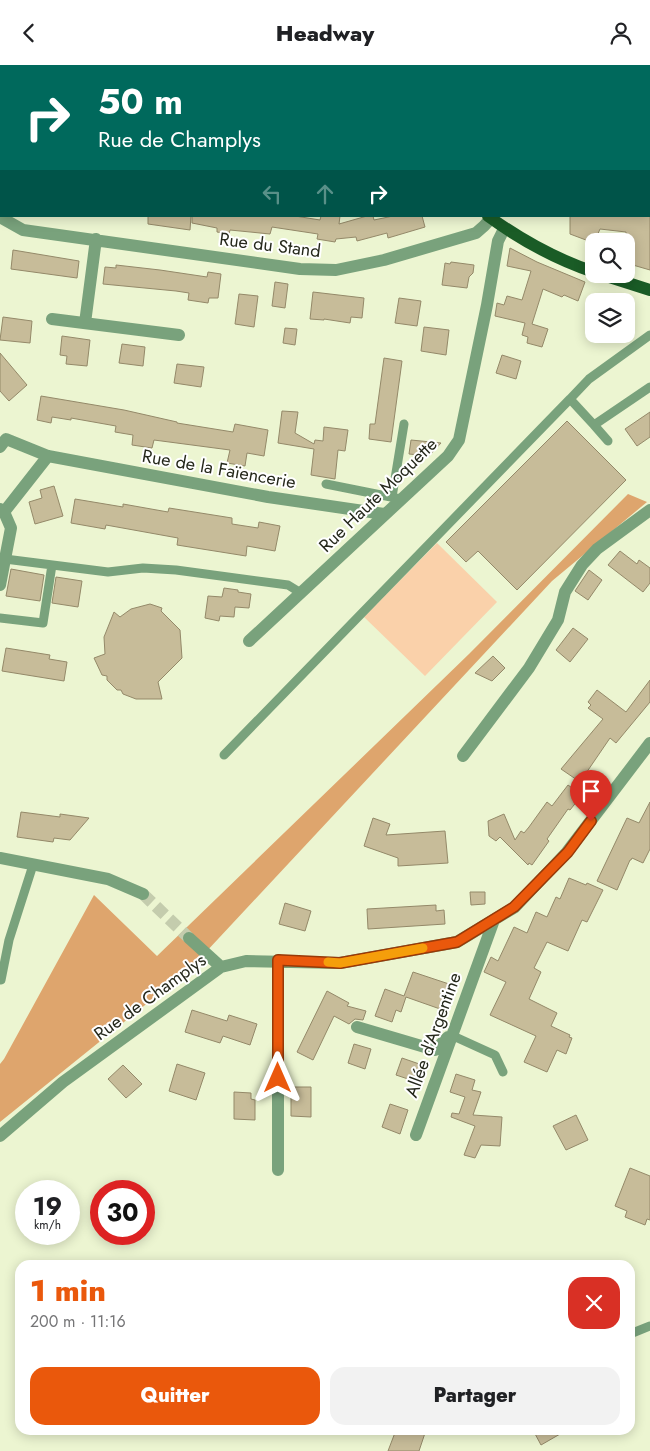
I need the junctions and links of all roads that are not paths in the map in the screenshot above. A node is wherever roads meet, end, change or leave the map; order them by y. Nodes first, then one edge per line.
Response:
1 (0, 217) edge
2 (491, 217) edge
3 (504, 229) junction
4 (96, 239) junction
5 (585, 268) edge
6 (628, 283) edge
7 (650, 290) edge
8 (52, 319) dead end
9 (85, 323) junction
10 (179, 335) dead end
11 (650, 335) edge
12 (650, 387) edge
13 (570, 399) junction
14 (404, 424) dead end
15 (594, 425) junction
16 (608, 441) dead end
17 (0, 447) edge
18 (48, 456) junction
19 (326, 484) dead end
20 (396, 498) junction
21 (650, 509) edge
22 (2, 511) edge
23 (384, 514) junction
24 (5, 559) junction
25 (52, 565) junction
26 (0, 585) edge
27 (300, 593) junction
28 (0, 618) edge
29 (249, 641) dead end
30 (650, 743) edge
31 (224, 755) dead end
32 (463, 756) dead end
33 (1, 861) edge
34 (32, 865) junction
35 (143, 895) tunnel mouth
36 (494, 920) junction
37 (189, 938) tunnel mouth
38 (278, 960) junction
39 (220, 967) junction
40 (1, 980) dead end
41 (357, 1027) dead end
42 (451, 1035) junction
43 (503, 1072) dead end
44 (416, 1135) dead end
45 (0, 1136) edge
46 (278, 1169) dead end
47 (650, 1326) edge
48 (635, 1332) edge

1 - 4 street, Rue du Stand
2 - 3 main road
2 - 4 street, Rue du Stand
3 - 5 main road
3 - 20 street, Rue Haute Moquette
4 - 9 street
6 - 7 main road
8 - 9 street
9 - 10 street
11 - 13 lane
12 - 15 lane
13 - 15 lane
13 - 31 lane
14 - 20 lane
15 - 16 lane
17 - 18 street, Rue de la Faïencerie
18 - 22 street
18 - 23 street, Rue de la Faïencerie
19 - 20 lane
20 - 23 street, Rue Haute Moquette
21 - 32 street
22 - 24 street
23 - 27 street, Rue Haute Moquette
24 - 25 lane
24 - 26 street
25 - 27 lane
25 - 28 lane
27 - 29 street, Rue Haute Moquette
30 - 36 street, Rue de Champlys
33 - 34 street
34 - 35 street
34 - 40 lane
36 - 38 street, Rue de Champlys
36 - 42 street, Allée d'Argentine
37 - 39 street
38 - 39 street, Rue de Champlys
38 - 46 street
39 - 45 street, Rue de Champlys
41 - 42 street
42 - 43 lane
42 - 44 street, Allée d'Argentine
47 - 48 lane

